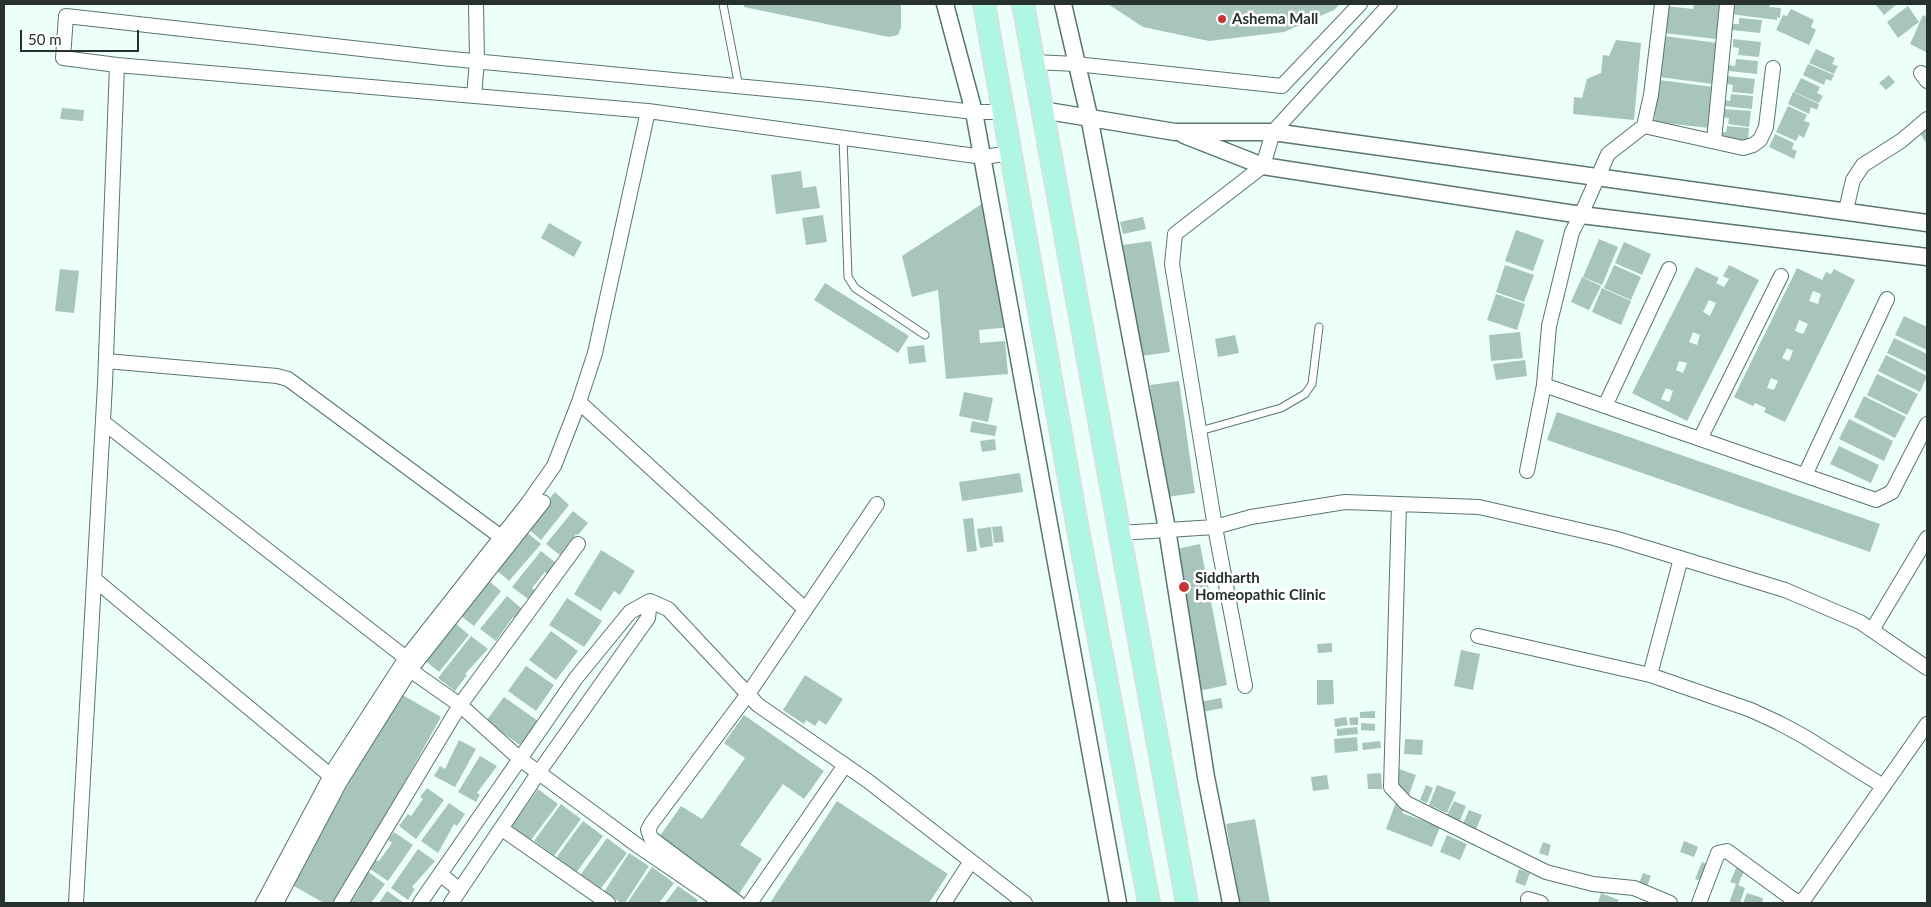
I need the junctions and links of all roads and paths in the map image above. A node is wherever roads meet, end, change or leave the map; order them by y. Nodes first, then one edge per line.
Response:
1 (476, 4) edge
2 (723, 4) edge
3 (945, 4) edge
4 (984, 4) edge
5 (1023, 4) edge
6 (1063, 4) edge
7 (1360, 4) edge
8 (1390, 4) edge
9 (1662, 4) edge
10 (1727, 4) edge
11 (67, 10) edge
12 (477, 61) junction
13 (1034, 62) junction
14 (1076, 64) junction
15 (117, 65) junction
16 (1773, 68) dead end
17 (739, 86) junction
18 (474, 96) junction
19 (1042, 110) junction
20 (648, 111) junction
21 (974, 112) junction
22 (1003, 112) junction
23 (1089, 116) junction
24 (1927, 119) edge
25 (1644, 126) junction
26 (1175, 132) junction
27 (1273, 132) junction
28 (843, 138) junction
29 (1714, 141) junction
30 (1012, 153) junction
31 (982, 157) junction
32 (1263, 166) junction
33 (1599, 177) junction
34 (1846, 210) junction
35 (1582, 215) junction
36 (1927, 223) edge
37 (1927, 257) edge
38 (1669, 269) dead end
39 (1781, 276) dead end
40 (1887, 299) dead end
41 (1319, 327) dead end
42 (925, 335) dead end
43 (106, 361) junction
44 (1544, 385) junction
45 (579, 402) junction
46 (1606, 406) junction
47 (103, 422) junction
48 (1927, 424) edge
49 (1200, 431) junction
50 (1700, 439) junction
51 (1527, 470) dead end
52 (1805, 475) junction
53 (543, 502) dead end
54 (877, 504) dead end
55 (1400, 504) junction
56 (1215, 527) junction
57 (1168, 529) junction
58 (1120, 533) junction
59 (1079, 535) junction
60 (501, 537) junction
61 (1927, 538) edge
62 (1053, 539) junction
63 (578, 544) dead end
64 (1681, 558) junction
65 (94, 579) junction
66 (650, 601) junction
67 (805, 609) junction
68 (1872, 630) junction
69 (1478, 636) dead end
70 (408, 664) junction
71 (1927, 668) edge
72 (1650, 675) junction
73 (576, 678) junction
74 (1245, 686) dead end
75 (596, 691) junction
76 (748, 694) junction
77 (460, 705) junction
78 (1927, 724) edge
79 (520, 758) junction
80 (845, 765) junction
81 (539, 772) junction
82 (331, 776) junction
83 (1883, 786) junction
84 (502, 829) junction
85 (971, 861) junction
86 (440, 874) junction
87 (460, 890) junction
88 (280, 901) edge
89 (76, 903) edge
90 (263, 903) edge
91 (340, 903) edge
92 (420, 903) edge
93 (451, 903) edge
94 (608, 903) edge
95 (722, 903) edge
96 (738, 903) edge
97 (750, 903) edge
98 (944, 903) edge
99 (1025, 903) edge
100 (1118, 903) edge
101 (1149, 903) edge
102 (1186, 903) edge
103 (1231, 903) edge
104 (1670, 903) edge
105 (1699, 903) edge

1 - 12 street
2 - 17 lane
3 - 21 street
4 - 22 main road
5 - 13 main road
6 - 14 street
7 - 14 street
8 - 27 street
9 - 25 street
10 - 29 street
11 - 12 street
11 - 15 street
12 - 17 street
12 - 18 street
13 - 14 street
13 - 19 main road
14 - 23 street
15 - 18 street
15 - 43 street
16 - 29 street
17 - 21 street
18 - 20 street
19 - 23 street
19 - 58 main road
20 - 28 street
20 - 45 street
21 - 22 street
21 - 31 street
22 - 30 main road
23 - 26 street
23 - 57 street
24 - 34 street
25 - 29 street
25 - 33 street
26 - 27 street
26 - 32 street
27 - 32 street
27 - 33 street
28 - 31 street
28 - 42 lane
30 - 31 street
30 - 59 main road
31 - 62 street
32 - 35 street
32 - 49 street
33 - 34 street
33 - 35 street
34 - 36 street
35 - 37 street
35 - 44 street
38 - 46 street
39 - 50 street
40 - 52 street
41 - 49 lane
43 - 47 street
43 - 60 street
44 - 46 street
44 - 51 street
45 - 60 street
45 - 67 street
46 - 50 street
47 - 65 street
47 - 70 street
48 - 52 street
49 - 56 street
50 - 52 street
53 - 70 street
54 - 67 street
55 - 56 street
55 - 64 street
55 - 104 street
56 - 57 street
56 - 74 street
57 - 58 street
57 - 103 street
58 - 102 main road
59 - 62 street
59 - 101 main road
60 - 70 street
61 - 68 street
62 - 100 street
63 - 77 street
64 - 68 street
64 - 72 street
65 - 82 street
65 - 89 street
66 - 73 street
66 - 75 street
66 - 76 street
67 - 76 street
68 - 71 street
69 - 72 street
70 - 77 street
70 - 82 street
70 - 88 street
72 - 83 street
73 - 75 street
73 - 79 street
75 - 81 street
76 - 80 street
76 - 96 street
77 - 79 street
77 - 91 street
78 - 83 street
79 - 81 street
79 - 86 street
80 - 85 street
80 - 97 street
81 - 84 street
81 - 95 street
82 - 90 street
83 - 105 street
84 - 87 street
84 - 94 street
85 - 98 street
85 - 99 street
86 - 87 street
86 - 92 street
87 - 93 street

